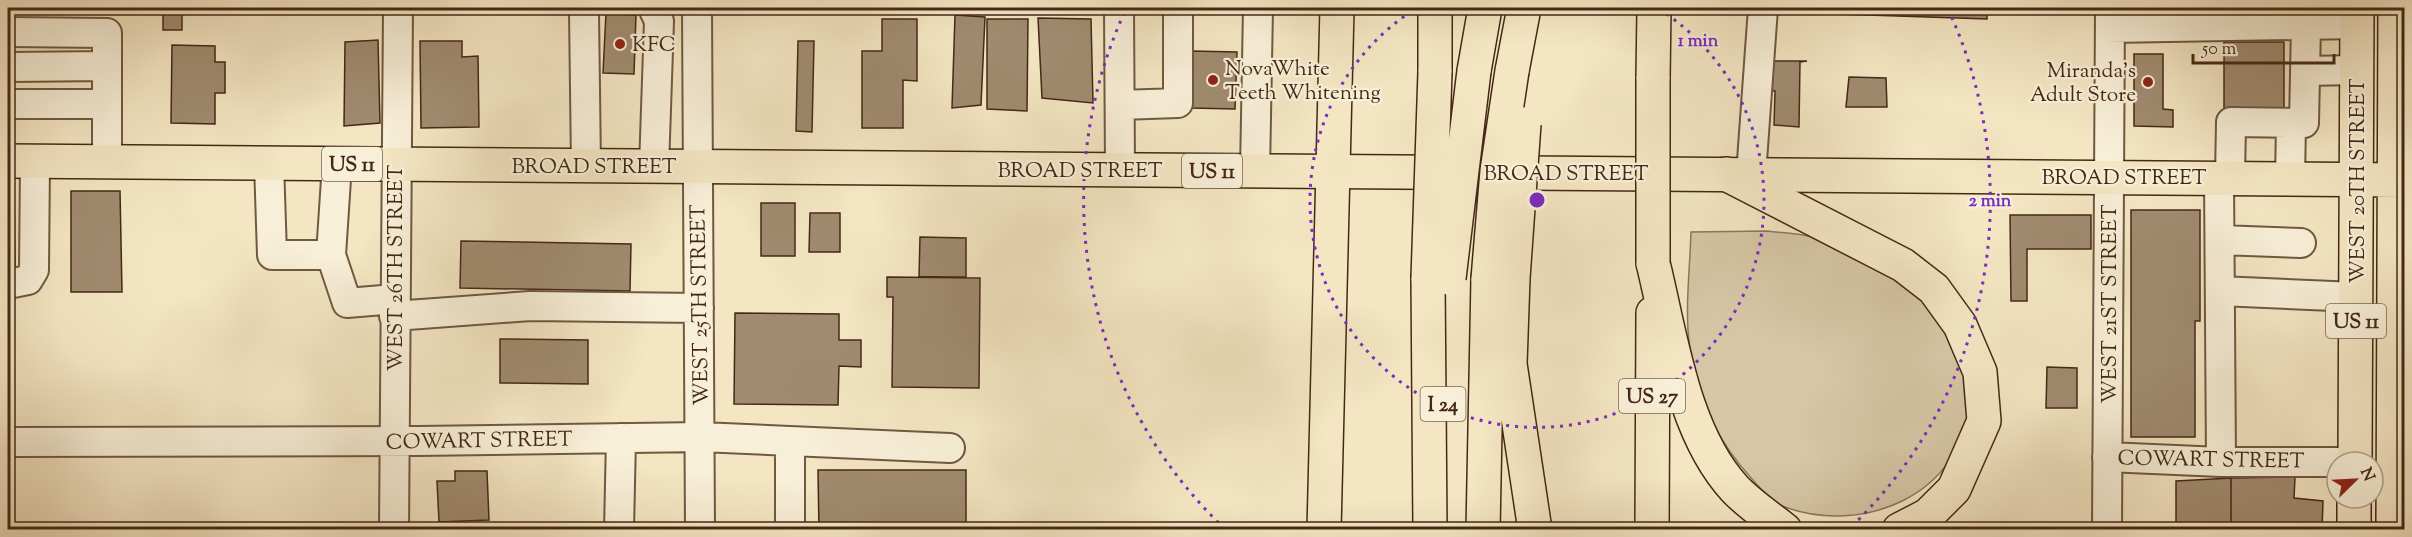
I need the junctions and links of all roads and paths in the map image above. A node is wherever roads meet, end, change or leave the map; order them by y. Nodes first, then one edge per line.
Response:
1 (398, 8) edge
2 (586, 8) edge
3 (599, 8) edge
4 (1119, 8) edge
5 (1178, 8) edge
6 (1258, 8) edge
7 (1337, 8) edge
8 (1435, 8) edge
9 (1485, 8) edge
10 (1524, 8) edge
11 (1542, 8) edge
12 (1654, 8) edge
13 (1763, 8) edge
14 (2396, 8) edge
15 (651, 12) edge
16 (698, 15) edge
17 (2357, 16) edge
18 (2110, 18) edge
19 (2306, 24) junction
20 (8, 32) edge
21 (107, 66) junction
22 (8, 67) edge
23 (2357, 70) junction
24 (1522, 71) junction
25 (2305, 71) junction
26 (585, 80) junction
27 (8, 104) edge
28 (107, 104) junction
29 (1119, 105) junction
30 (2291, 123) junction
31 (21, 161) edge
32 (107, 162) junction
33 (269, 163) junction
34 (337, 164) junction
35 (396, 165) junction
36 (586, 166) junction
37 (654, 167) junction
38 (698, 167) junction
39 (1120, 170) junction
40 (1255, 171) junction
41 (1334, 172) junction
42 (1738, 174) junction
43 (2110, 177) junction
44 (2224, 178) junction
45 (2290, 179) junction
46 (2357, 179) junction
47 (2399, 179) edge
48 (2220, 240) junction
49 (2301, 243) dead end
50 (331, 255) junction
51 (1653, 264) junction
52 (1438, 278) junction
53 (1500, 279) junction
54 (8, 284) edge
55 (2220, 291) junction
56 (2356, 297) junction
57 (394, 308) junction
58 (699, 308) junction
59 (2399, 376) edge
60 (701, 437) junction
61 (621, 438) junction
62 (394, 441) junction
63 (790, 441) junction
64 (8, 442) edge
65 (950, 448) dead end
66 (2353, 450) edge
67 (2107, 457) junction
68 (2221, 462) junction
69 (2325, 462) edge
70 (2387, 462) edge
71 (2354, 510) edge
72 (394, 530) edge
73 (619, 530) edge
74 (700, 530) edge
75 (790, 530) edge
76 (1324, 530) edge
77 (1430, 530) edge
78 (1438, 530) edge
79 (1483, 530) edge
80 (1535, 530) edge
81 (1652, 530) edge
82 (1785, 530) edge
83 (1899, 530) edge
84 (2107, 530) edge
85 (2354, 530) edge
86 (2393, 530) edge

1 - 35 street, WEST 26TH STREET
2 - 26 street
3 - 26 street
4 - 29 street
5 - 29 street
6 - 40 street
7 - 41 main road
8 - 52 main road, bridge
9 - 52 main road, I 24, bridge
10 - 24 main road, I 24
11 - 24 main road
12 - 51 main road, US 27, bridge
13 - 42 street
14 - 47 main road, WEST 20TH STREET
15 - 16 street
15 - 37 street
16 - 38 street, WEST 25TH STREET
17 - 19 street
17 - 23 main road, WEST 20TH STREET
18 - 19 street
18 - 43 street, WEST 21ST STREET
19 - 25 street
20 - 21 street
21 - 22 street
21 - 28 street
23 - 25 street
23 - 46 main road, WEST 20TH STREET
24 - 53 main road, I 24, bridge
25 - 30 street
26 - 36 street
27 - 28 street
28 - 32 street
29 - 39 street
30 - 44 street
30 - 45 street
31 - 32 main road, BROAD STREET / US 11
31 - 54 street
32 - 33 main road, BROAD STREET / US 11
33 - 34 main road, BROAD STREET / US 11
33 - 50 street
34 - 35 main road, BROAD STREET / US 11
34 - 50 street
35 - 36 main road, BROAD STREET / US 11
35 - 57 street, WEST 26TH STREET
36 - 37 main road, BROAD STREET / US 11
37 - 38 main road, BROAD STREET / US 11
38 - 39 main road, BROAD STREET / US 11
38 - 58 street, WEST 25TH STREET
39 - 40 main road, BROAD STREET / US 11
40 - 41 main road, BROAD STREET / US 11
41 - 42 main road, BROAD STREET / US 11
41 - 76 main road
42 - 43 main road, BROAD STREET / US 11
42 - 83 main road
43 - 44 main road, BROAD STREET / US 11
43 - 67 street, WEST 21ST STREET
44 - 45 main road, BROAD STREET / US 11
44 - 48 street
45 - 46 main road, BROAD STREET / US 11
46 - 47 main road, BROAD STREET / US 11
46 - 56 main road, WEST 20TH STREET / US 11
47 - 59 main road, WEST 20TH STREET / US 11
48 - 49 street
48 - 55 street
50 - 57 street
51 - 81 main road, US 27
51 - 82 main road
52 - 77 main road
52 - 78 main road, I 24
53 - 79 main road, I 24
53 - 80 main road
55 - 56 street
55 - 68 street
56 - 66 main road, WEST 20TH STREET / US 11
57 - 58 street
57 - 62 street, WEST 26TH STREET
58 - 60 street, WEST 25TH STREET
59 - 70 main road, WEST 20TH STREET / US 11
60 - 61 street, COWART STREET
60 - 63 street, COWART STREET
60 - 74 street, WEST 25TH STREET
61 - 62 street, COWART STREET
61 - 73 street
62 - 64 street, COWART STREET
62 - 72 street, WEST 26TH STREET
63 - 65 street, COWART STREET
63 - 75 street
67 - 68 street, COWART STREET
67 - 84 street, WEST 21ST STREET
68 - 69 street, COWART STREET
70 - 86 main road, WEST 20TH STREET / US 11
71 - 85 main road

